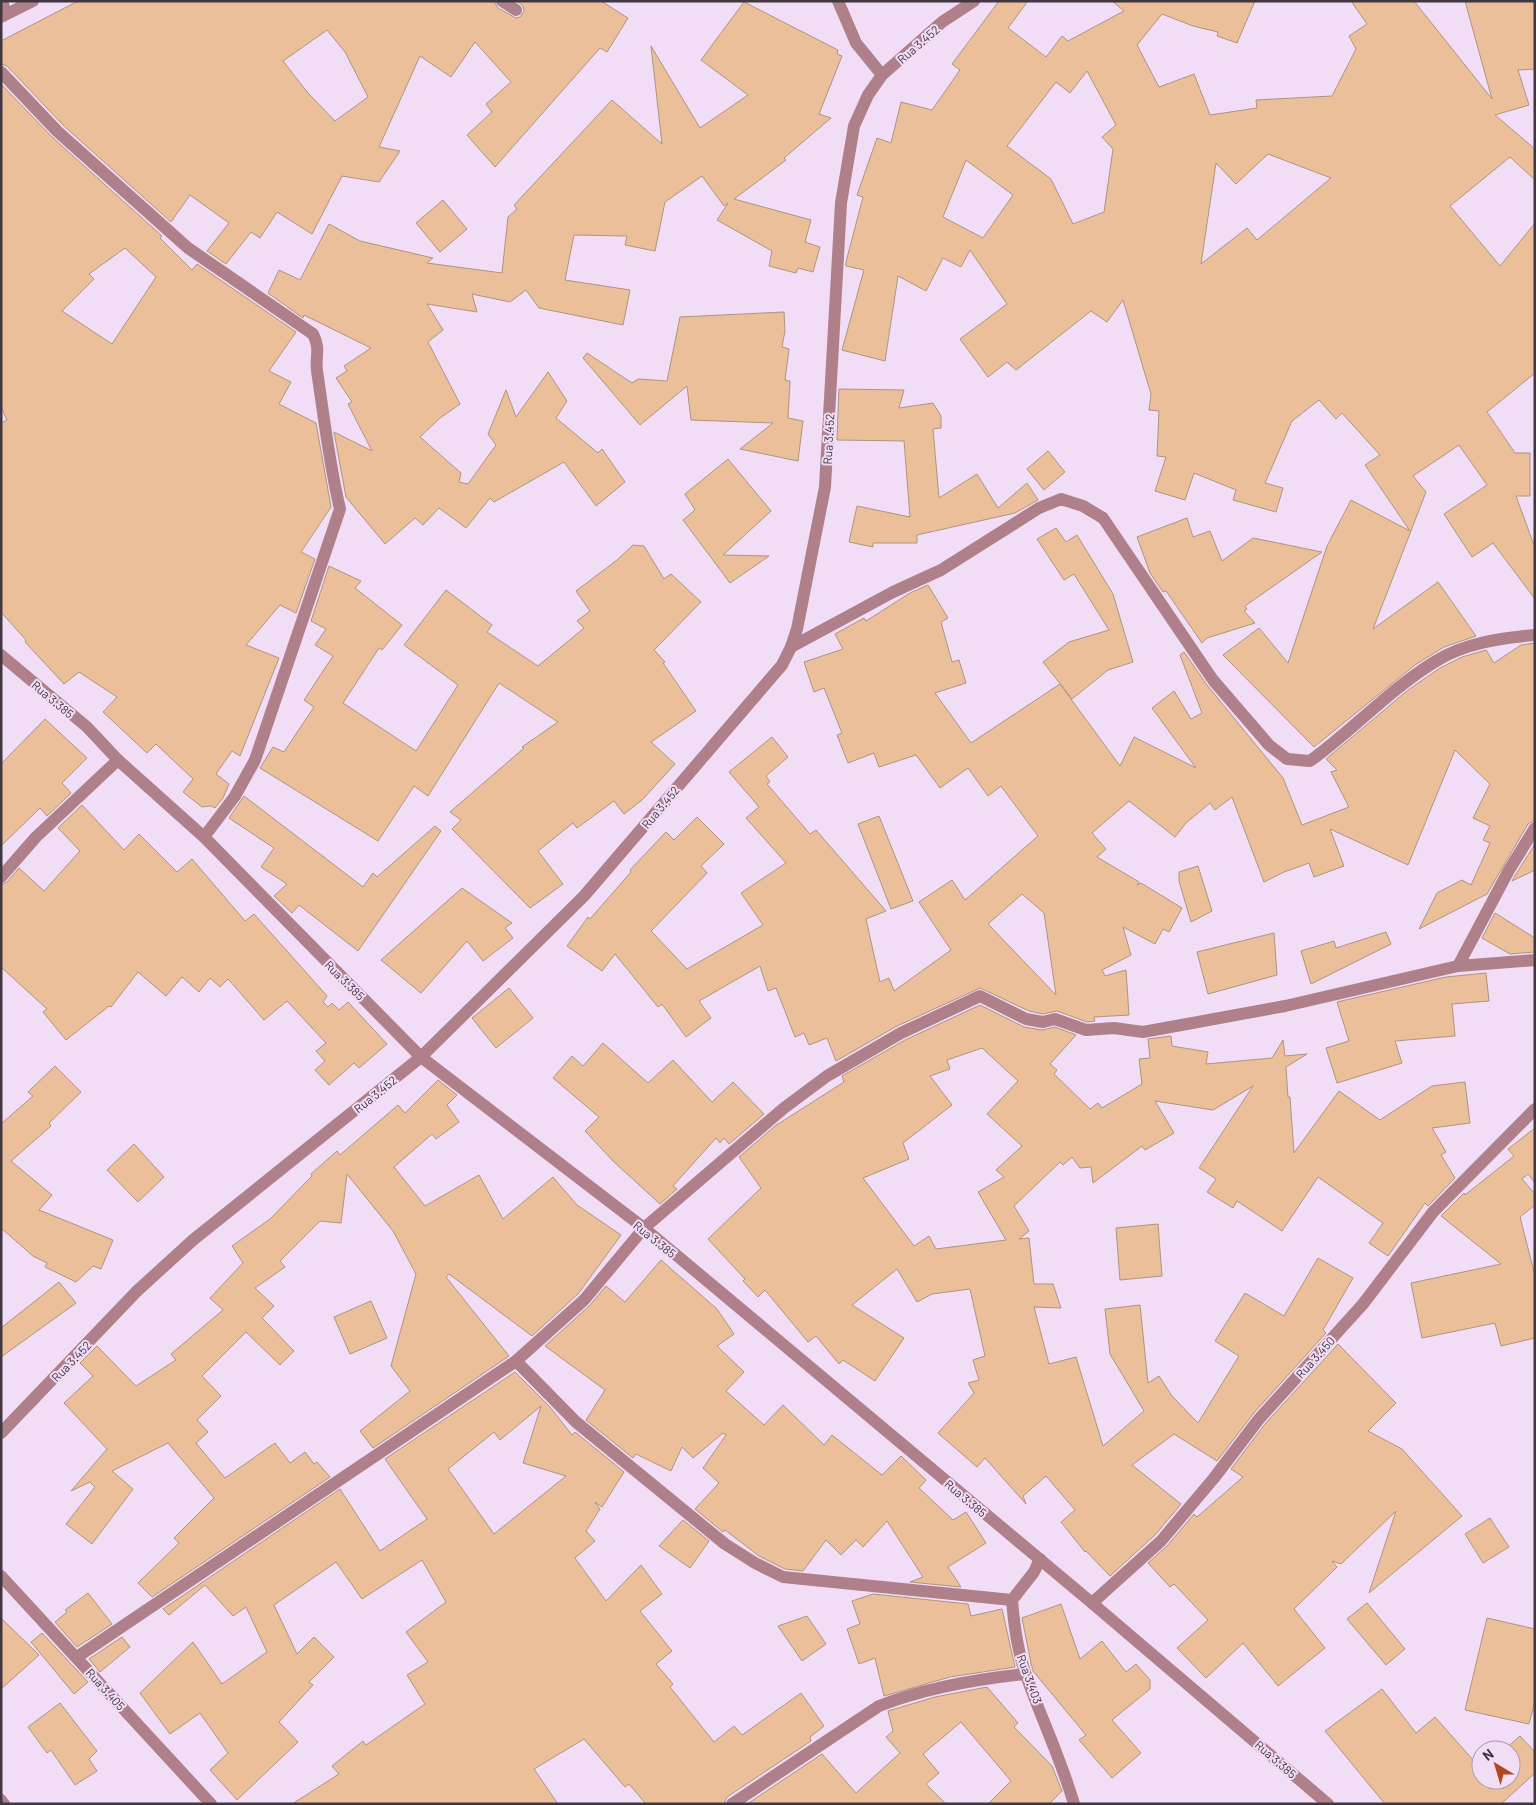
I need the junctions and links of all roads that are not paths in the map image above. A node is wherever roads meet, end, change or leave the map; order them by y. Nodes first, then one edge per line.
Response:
1 (2, 1) edge
2 (33, 1) edge
3 (502, 1) edge
4 (838, 1) edge
5 (974, 1) edge
6 (516, 10) dead end
7 (4, 16) edge
8 (1, 72) edge
9 (882, 75) junction
10 (1535, 634) edge
11 (791, 648) junction
12 (1, 655) edge
13 (118, 760) junction
14 (1535, 828) edge
15 (204, 837) junction
16 (1, 877) edge
17 (1535, 960) edge
18 (1458, 966) junction
19 (421, 1057) junction
20 (1535, 1109) edge
21 (644, 1228) junction
22 (516, 1361) junction
23 (1, 1433) edge
24 (1040, 1559) junction
25 (1, 1576) edge
26 (1012, 1600) junction
27 (1092, 1602) junction
28 (77, 1657) junction
29 (1025, 1674) junction
30 (1, 1800) edge
31 (4, 1804) edge
32 (211, 1804) edge
33 (732, 1804) edge
34 (1074, 1804) edge
35 (1328, 1804) edge

1 - 7 street
2 - 7 street
3 - 6 street
4 - 9 street
5 - 9 street, Rua 3.452
8 - 15 street
9 - 11 street, Rua 3.452
10 - 11 street
11 - 19 street, Rua 3.452
12 - 13 street, Rua 3.385
13 - 15 street, Rua 3.385
13 - 16 street
14 - 18 street
15 - 19 street, Rua 3.385
17 - 18 street
18 - 21 street
19 - 21 street, Rua 3.385
19 - 23 street, Rua 3.452
20 - 27 street, Rua 3.450
21 - 22 street
21 - 24 street, Rua 3.385
22 - 26 street
22 - 28 street
24 - 26 street
24 - 27 street, Rua 3.385
25 - 28 street, Rua 3.405
26 - 29 street, Rua 3.403
27 - 35 street, Rua 3.385
28 - 32 street, Rua 3.405
29 - 33 street
29 - 34 street, Rua 3.403
30 - 31 street

